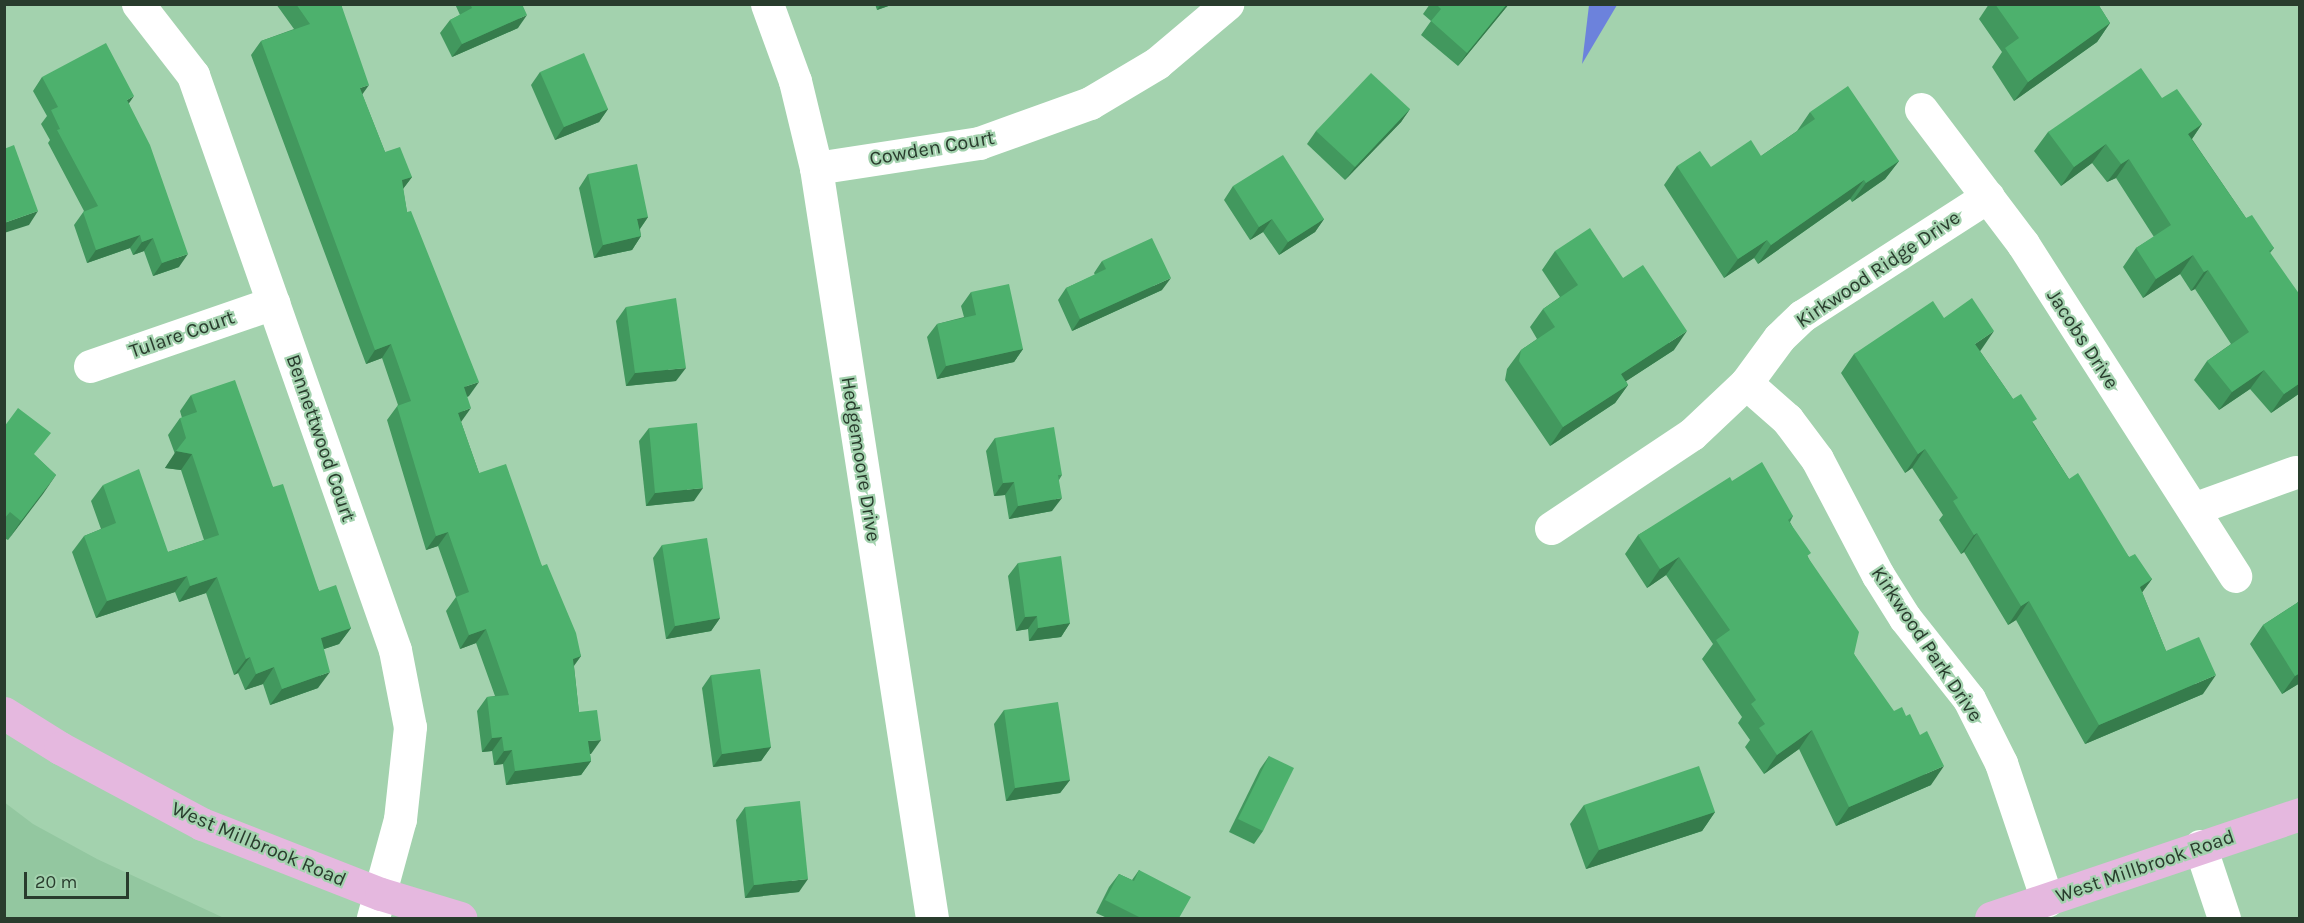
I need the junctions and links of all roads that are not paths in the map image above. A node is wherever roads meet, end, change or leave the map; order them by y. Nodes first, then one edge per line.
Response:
1 (138, 4) edge
2 (767, 4) edge
3 (1227, 4) edge
4 (1921, 109) dead end
5 (816, 168) junction
6 (1988, 196) junction
7 (273, 303) junction
8 (90, 366) dead end
9 (1746, 383) junction
10 (2295, 472) dead end
11 (2193, 509) junction
12 (1551, 528) dead end
13 (2235, 576) dead end
14 (4, 713) edge
15 (2300, 814) edge
16 (2200, 846) junction
17 (2047, 900) junction
18 (377, 906) edge
19 (460, 918) edge
20 (932, 918) edge
21 (1991, 918) edge
22 (2224, 918) edge

1 - 7 street, Bennettwood Court
2 - 5 street, Hedgemoore Drive
3 - 5 street, Cowden Court
4 - 6 street, Jacobs Drive
5 - 20 street, Hedgemoore Drive
6 - 9 street, Kirkwood Ridge Drive
6 - 11 street, Jacobs Drive
7 - 8 street, Tulare Court
7 - 18 street, Bennettwood Court
9 - 12 street, Kirkwood Ridge Drive
9 - 17 street, Kirkwood Park Drive
10 - 11 street
11 - 13 street, Jacobs Drive
14 - 18 main road, West Millbrook Road
15 - 16 main road, West Millbrook Road
16 - 17 main road, West Millbrook Road
16 - 22 street
17 - 21 main road, West Millbrook Road
18 - 19 main road, West Millbrook Road

